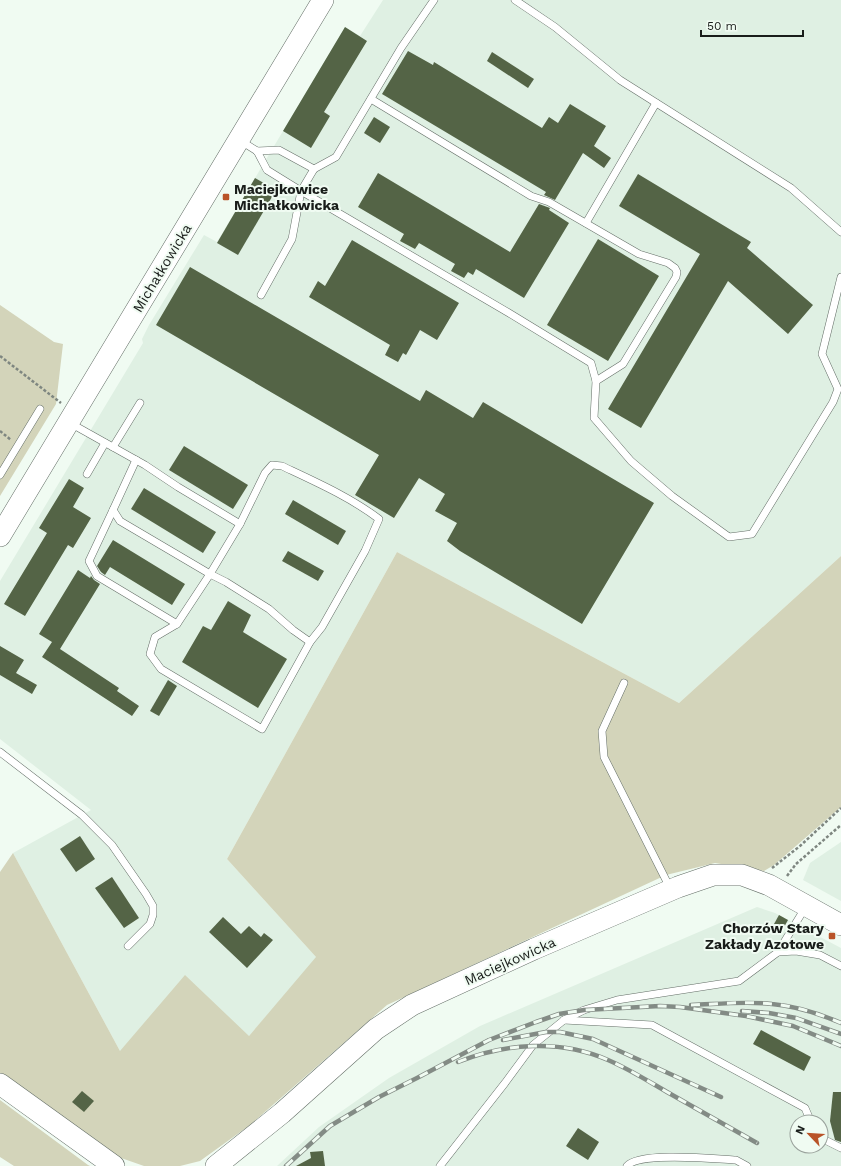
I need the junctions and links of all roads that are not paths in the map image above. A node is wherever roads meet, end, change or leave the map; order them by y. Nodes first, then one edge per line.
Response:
1 (323, 0) edge
2 (434, 0) edge
3 (515, 0) edge
4 (371, 99) junction
5 (656, 103) junction
6 (239, 140) junction
7 (257, 151) junction
8 (314, 169) junction
9 (301, 191) junction
10 (586, 223) junction
11 (841, 232) edge
12 (841, 277) edge
13 (261, 295) dead end
14 (596, 381) junction
15 (140, 403) dead end
16 (40, 409) dead end
17 (71, 417) junction
18 (105, 443) junction
19 (113, 447) junction
20 (136, 460) junction
21 (87, 474) dead end
22 (0, 475) edge
23 (113, 510) junction
24 (240, 524) junction
25 (0, 536) edge
26 (210, 574) junction
27 (176, 624) junction
28 (310, 642) junction
29 (624, 683) dead end
30 (0, 752) edge
31 (671, 890) junction
32 (806, 906) junction
33 (841, 925) edge
34 (128, 946) dead end
35 (778, 952) junction
36 (841, 966) edge
37 (564, 1020) junction
38 (0, 1084) edge
39 (808, 1114) edge
40 (829, 1142) edge
41 (841, 1148) edge
42 (114, 1166) edge
43 (216, 1166) edge
44 (440, 1166) edge
45 (628, 1166) edge
46 (747, 1166) edge

1 - 6 street, Michałkowicka
2 - 4 lane
3 - 5 lane
4 - 8 lane
4 - 10 lane
5 - 10 lane
5 - 11 lane
6 - 7 lane
6 - 17 street, Michałkowicka
7 - 8 lane
7 - 9 lane
8 - 9 lane
9 - 13 lane
9 - 14 lane
10 - 14 lane
12 - 14 lane
15 - 19 lane
16 - 22 lane
17 - 18 lane
17 - 25 street, Michałkowicka
18 - 19 lane
18 - 21 lane
19 - 20 lane
20 - 23 lane
20 - 24 lane
23 - 26 lane
23 - 27 lane
24 - 26 lane
24 - 28 lane
26 - 27 lane
26 - 28 lane
27 - 28 lane
29 - 31 lane
30 - 34 lane
31 - 32 street, Maciejkowicka
31 - 43 street, Maciejkowicka
32 - 33 street, Maciejkowicka
32 - 35 lane
35 - 36 lane
35 - 37 lane
37 - 39 lane
37 - 44 lane
38 - 42 street
40 - 41 lane
45 - 46 lane

